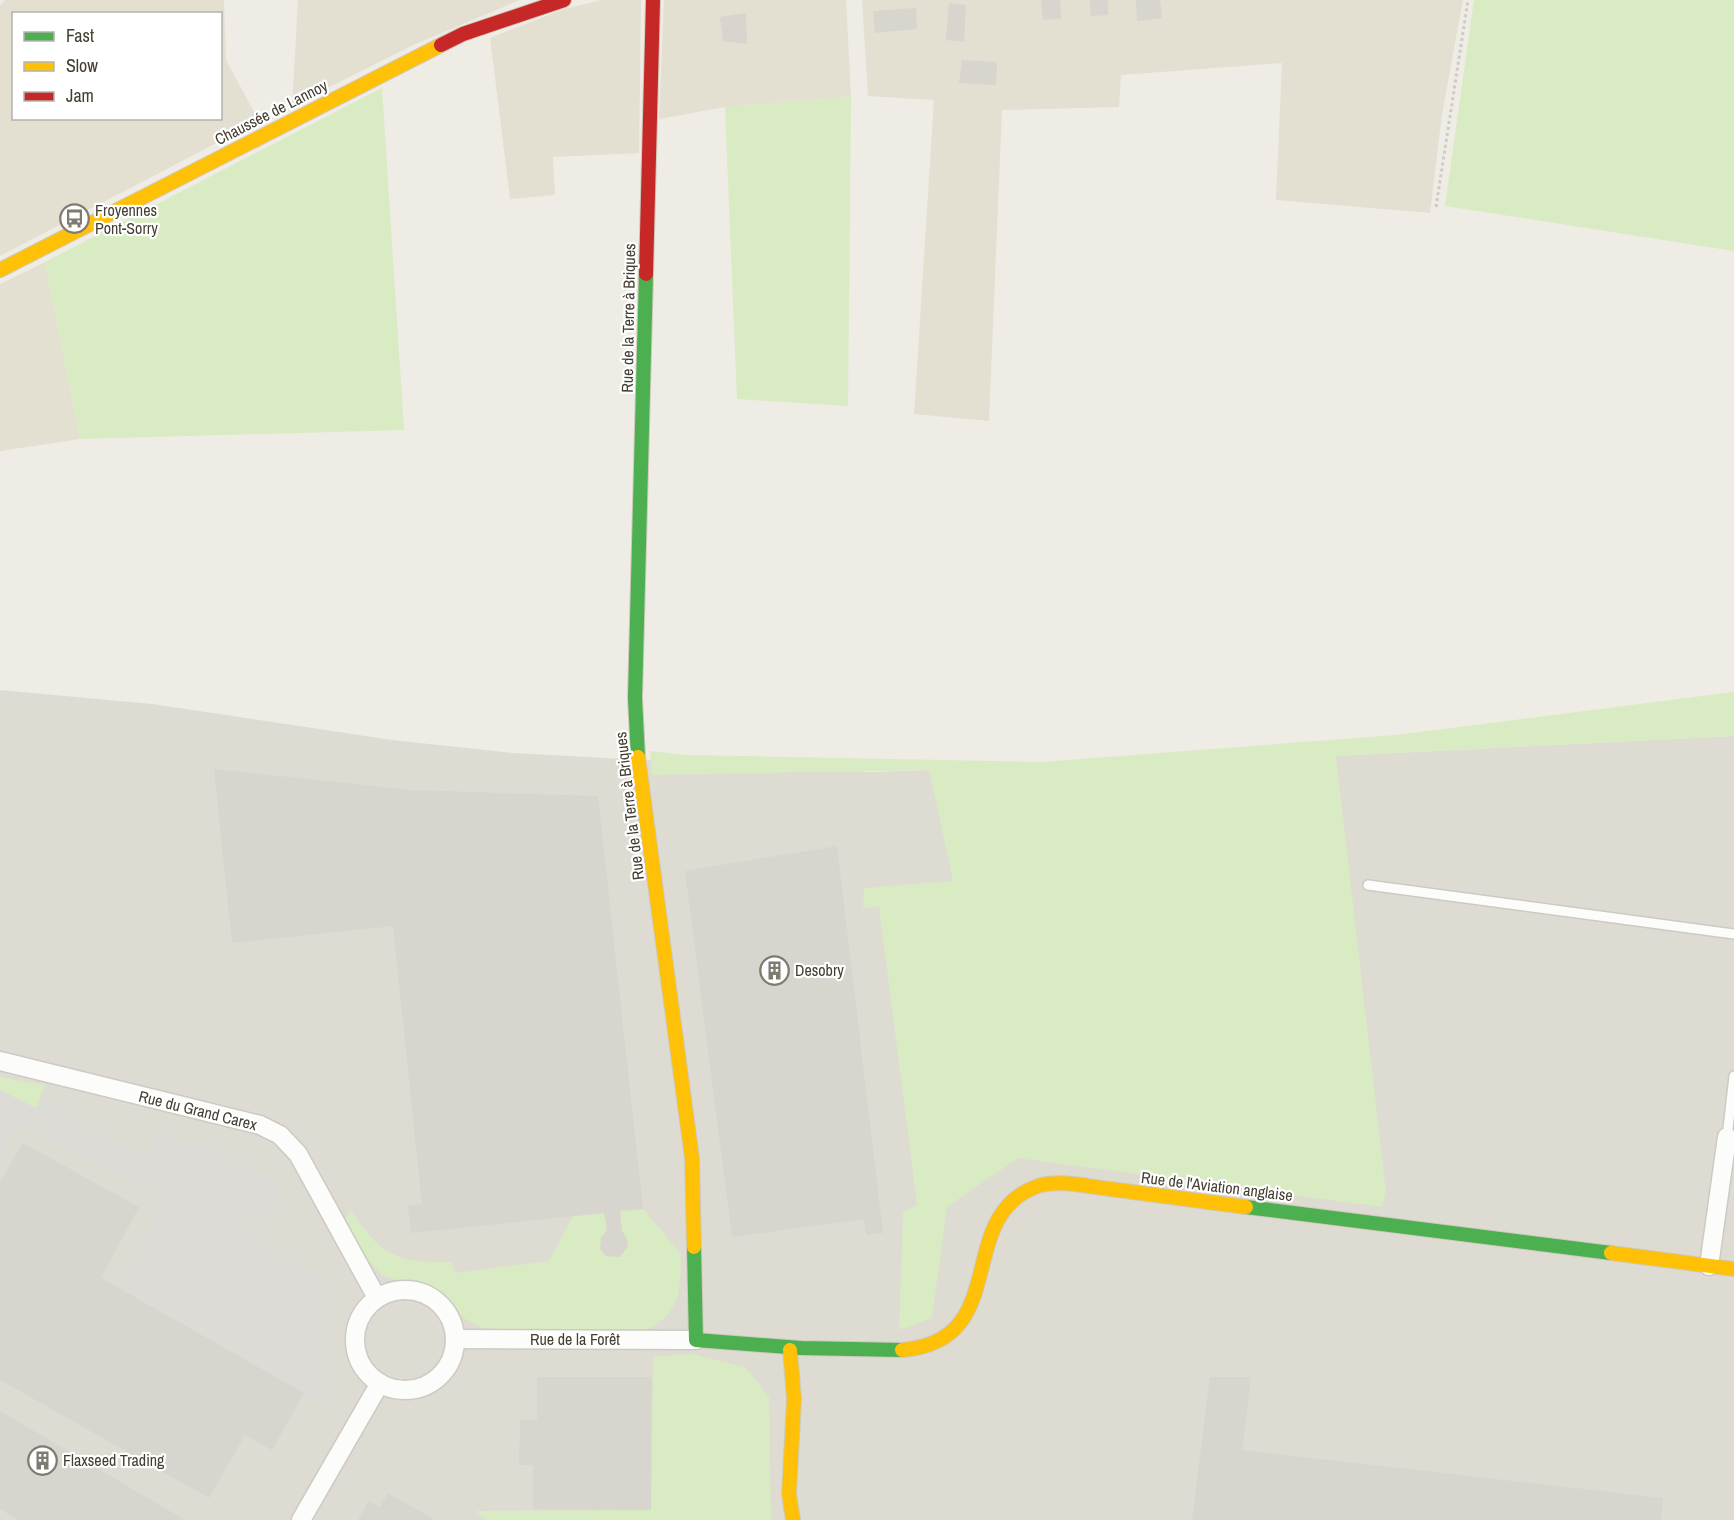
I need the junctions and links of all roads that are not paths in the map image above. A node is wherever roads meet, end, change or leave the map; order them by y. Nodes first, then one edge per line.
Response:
1 (564, 0) edge
2 (653, 0) edge
3 (0, 270) edge
4 (1368, 885) dead end
5 (1734, 934) edge
6 (0, 1061) edge
7 (1734, 1076) edge
8 (1727, 1137) joint
9 (1709, 1266) junction
10 (1734, 1269) edge
11 (377, 1298) junction
12 (455, 1339) junction
13 (696, 1340) junction
14 (790, 1350) junction
15 (380, 1383) junction
16 (302, 1520) edge
17 (793, 1520) edge

1 - 3 main road, Chaussée de Lannoy
2 - 13 main road, Rue de la Terre à Briques
4 - 5 lane
6 - 11 street, Rue du Grand Carex
7 - 8 lane
8 - 9 street
9 - 10 main road, Rue de l'Aviation anglaise
9 - 14 main road, Rue de l'Aviation anglaise
11 - 12 street
11 - 15 street
12 - 13 street, Rue de la Forêt
12 - 15 street
13 - 14 main road
14 - 17 main road
15 - 16 street

